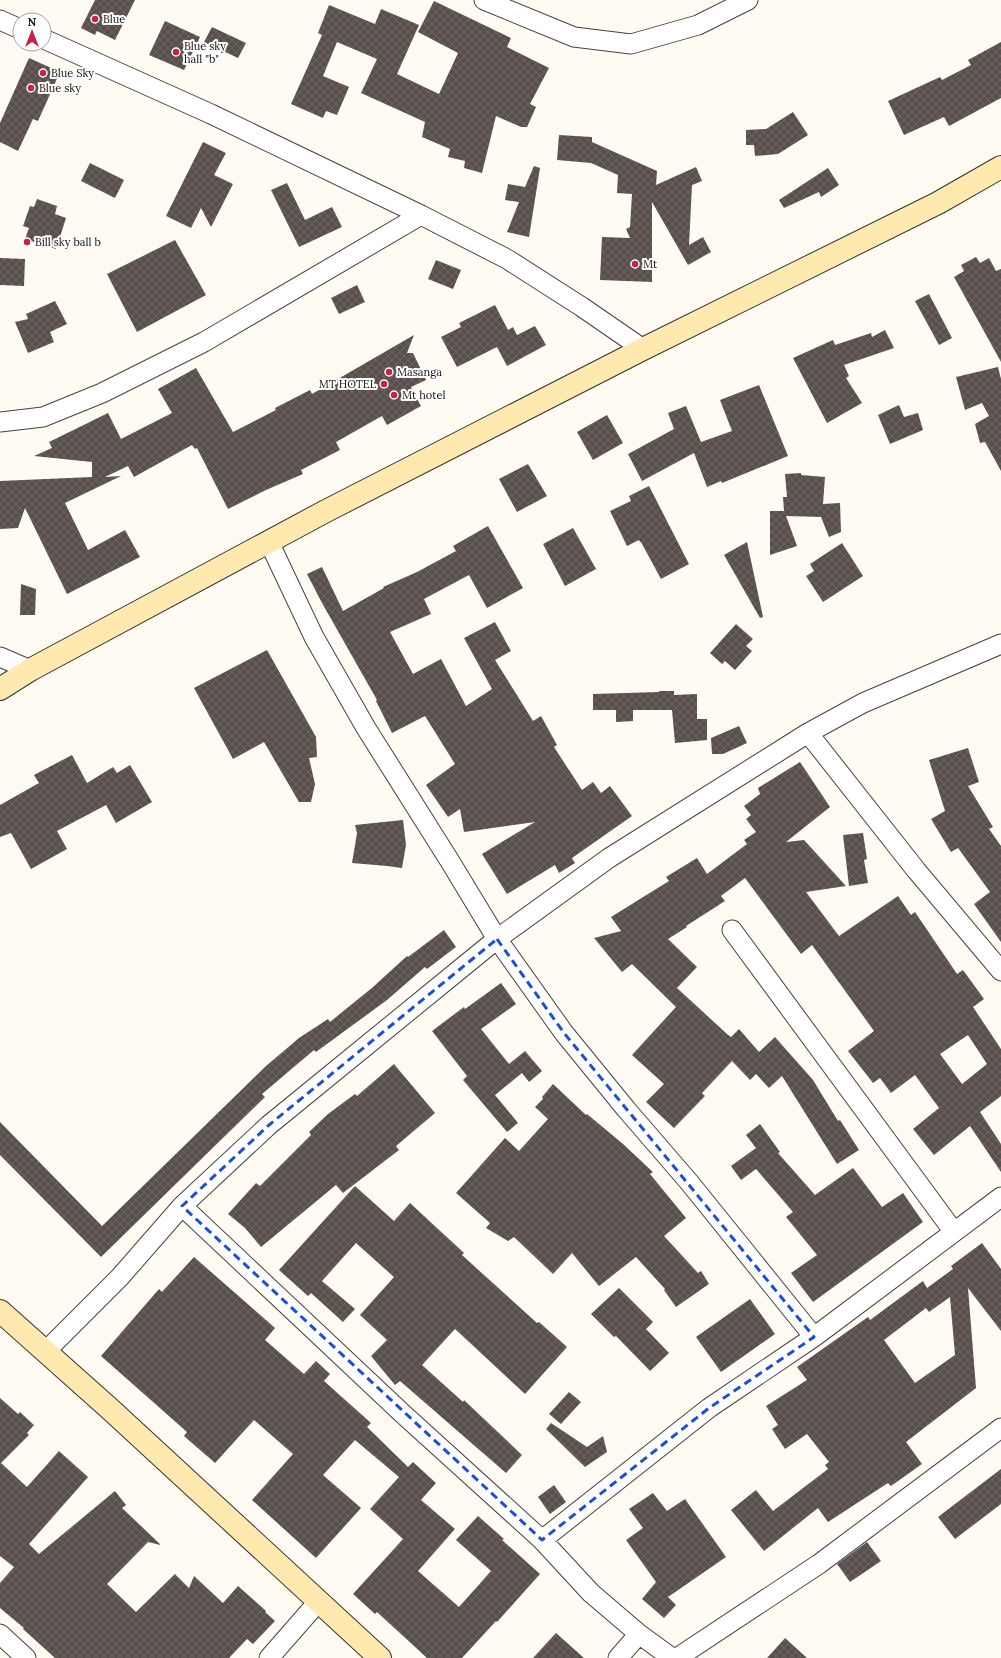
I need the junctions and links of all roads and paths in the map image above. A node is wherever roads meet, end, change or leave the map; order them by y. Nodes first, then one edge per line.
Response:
1 (484, 0) edge
2 (748, 0) edge
3 (0, 20) edge
4 (12, 25) edge
5 (52, 43) edge
6 (1001, 167) edge
7 (421, 215) junction
8 (643, 350) junction
9 (0, 422) edge
10 (269, 542) junction
11 (1001, 644) edge
12 (0, 657) edge
13 (30, 670) junction
14 (0, 689) edge
15 (808, 733) junction
16 (732, 930) dead end
17 (497, 939) junction
18 (1001, 971) edge
19 (1001, 1197) edge
20 (182, 1206) junction
21 (954, 1232) junction
22 (0, 1311) edge
23 (814, 1337) junction
24 (45, 1352) junction
25 (1001, 1428) edge
26 (542, 1540) junction
27 (318, 1602) junction
28 (0, 1634) edge
29 (639, 1634) junction
30 (26, 1658) edge
31 (269, 1658) edge
32 (380, 1658) edge
33 (618, 1658) edge
34 (672, 1658) edge
35 (677, 1658) edge

1 - 2 street
3 - 4 street
5 - 7 street
6 - 8 main road
7 - 8 street
7 - 9 street
8 - 10 main road
10 - 13 main road
10 - 17 street
11 - 15 street
12 - 13 street
13 - 14 main road
15 - 17 street
15 - 18 street
16 - 21 street
17 - 20 street
17 - 23 street
19 - 21 street
20 - 24 street
20 - 26 street
21 - 23 street
22 - 24 main road
23 - 26 street
24 - 27 main road
25 - 35 street
26 - 29 street
27 - 31 street
27 - 32 main road
28 - 30 street
29 - 33 street
29 - 34 street

